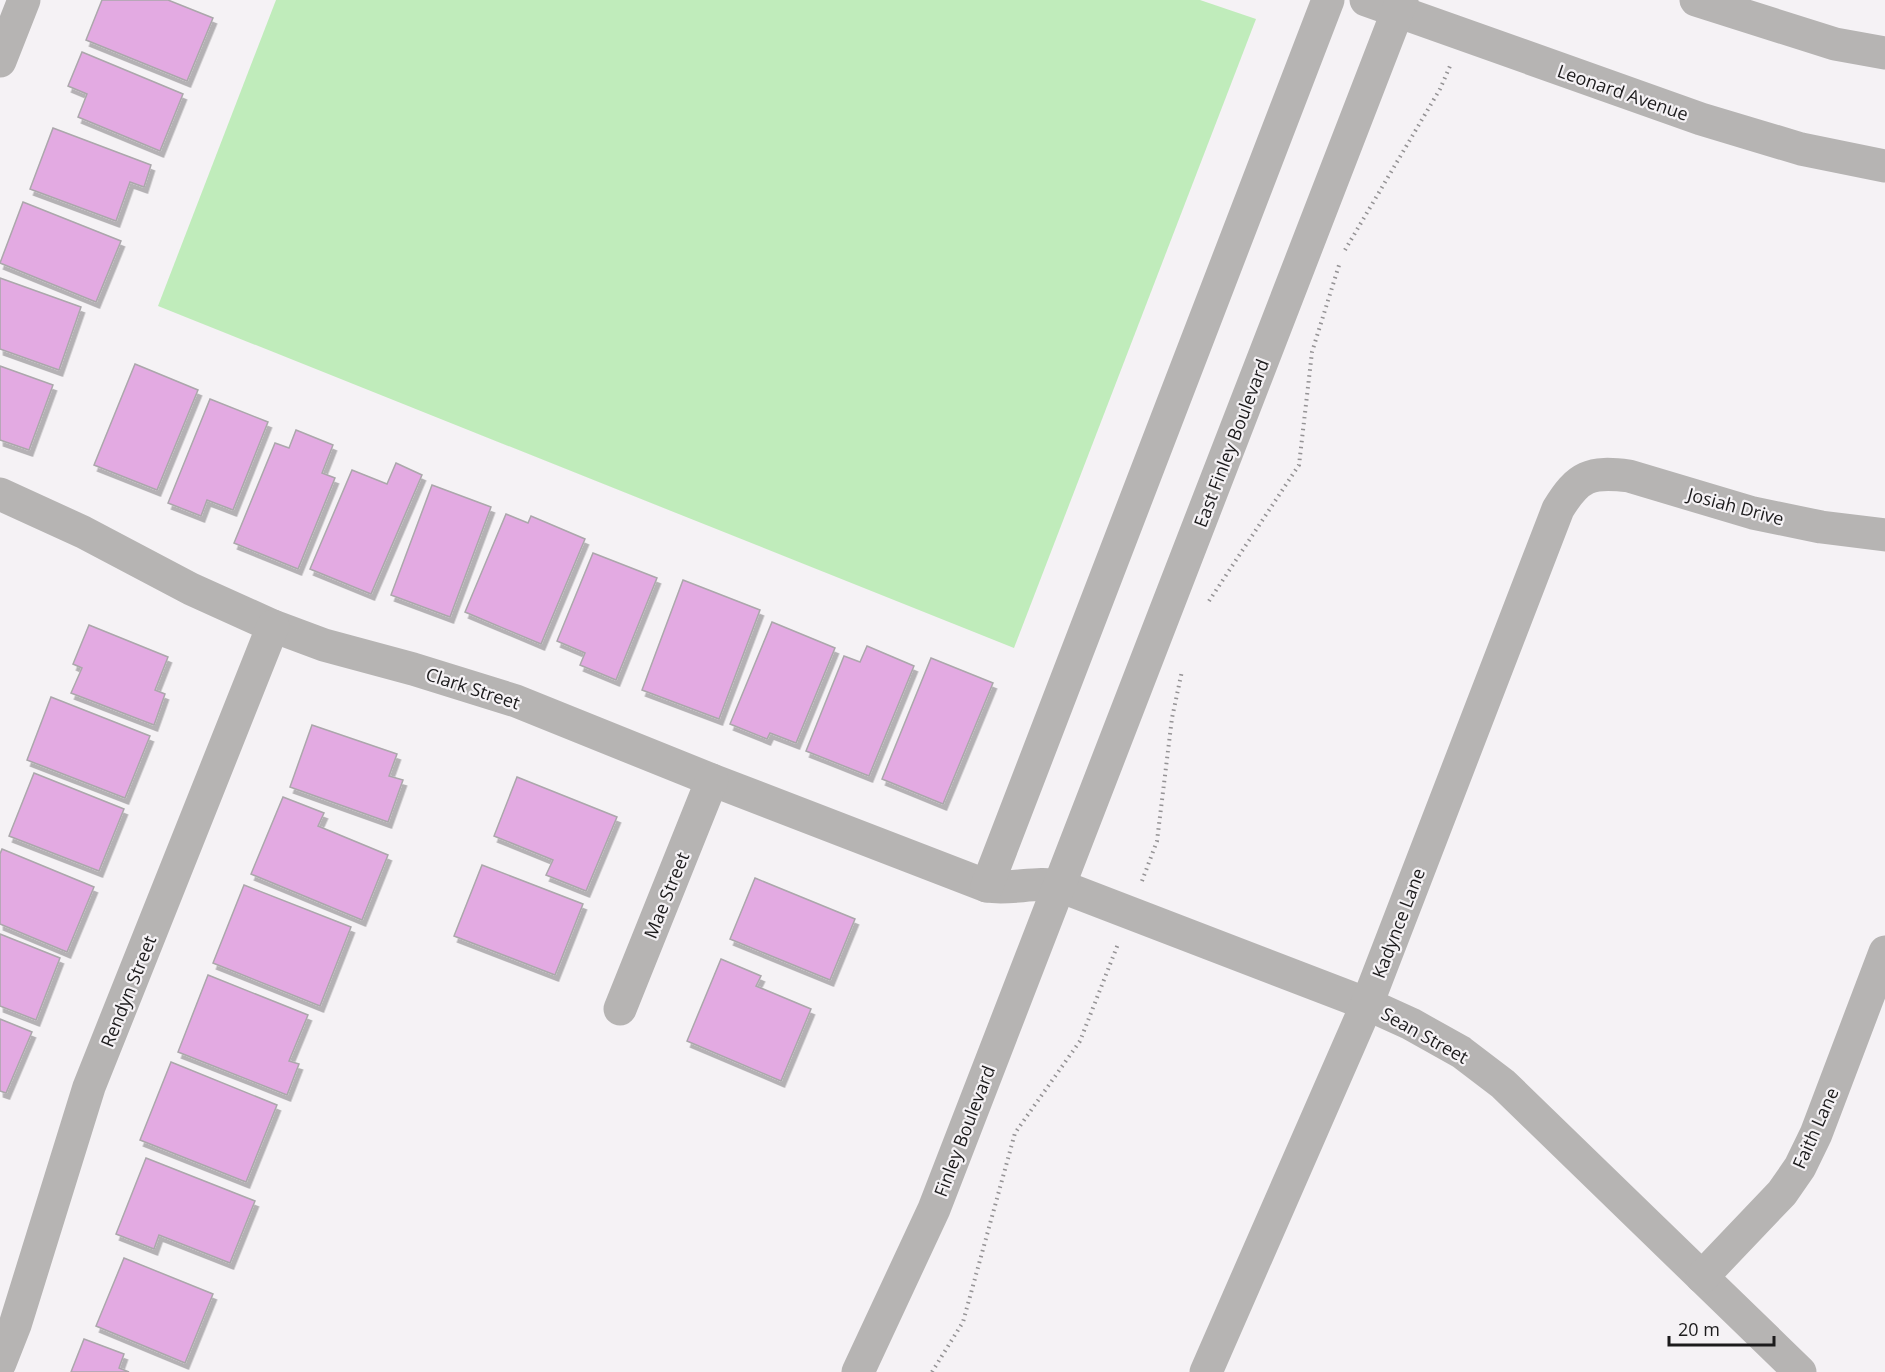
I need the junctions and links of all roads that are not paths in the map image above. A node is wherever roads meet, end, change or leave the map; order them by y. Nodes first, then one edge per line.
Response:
1 (24, 0) edge
2 (1328, 0) edge
3 (1366, 0) edge
4 (1696, 0) edge
5 (1400, 6) edge
6 (1885, 53) edge
7 (0, 61) edge
8 (1885, 166) edge
9 (1588, 477) joint
10 (0, 494) edge
11 (1885, 535) edge
12 (273, 626) junction
13 (712, 780) junction
14 (952, 873) joint
15 (987, 886) junction
16 (1060, 886) junction
17 (1885, 952) edge
18 (1367, 1004) junction
19 (620, 1009) dead end
20 (1702, 1277) junction
21 (0, 1363) edge
22 (858, 1372) edge
23 (1206, 1372) edge
24 (1800, 1372) edge

1 - 7 street
2 - 15 street
3 - 5 street, Leonard Avenue
4 - 6 street
5 - 8 street, Leonard Avenue
5 - 16 street, East Finley Boulevard
9 - 11 street, Josiah Drive
9 - 18 street, Kadynce Lane
10 - 12 street, Clark Street
12 - 13 street, Clark Street
12 - 21 street, Rendyn Street
13 - 14 street, Clark Street
13 - 19 street, Mae Street
14 - 15 street, Sean Street
15 - 16 street, Sean Street
16 - 18 street, Sean Street
16 - 22 street, Finley Boulevard
17 - 20 street, Faith Lane
18 - 20 street, Sean Street
18 - 23 street, Kadynce Lane
20 - 24 street, Sean Street

